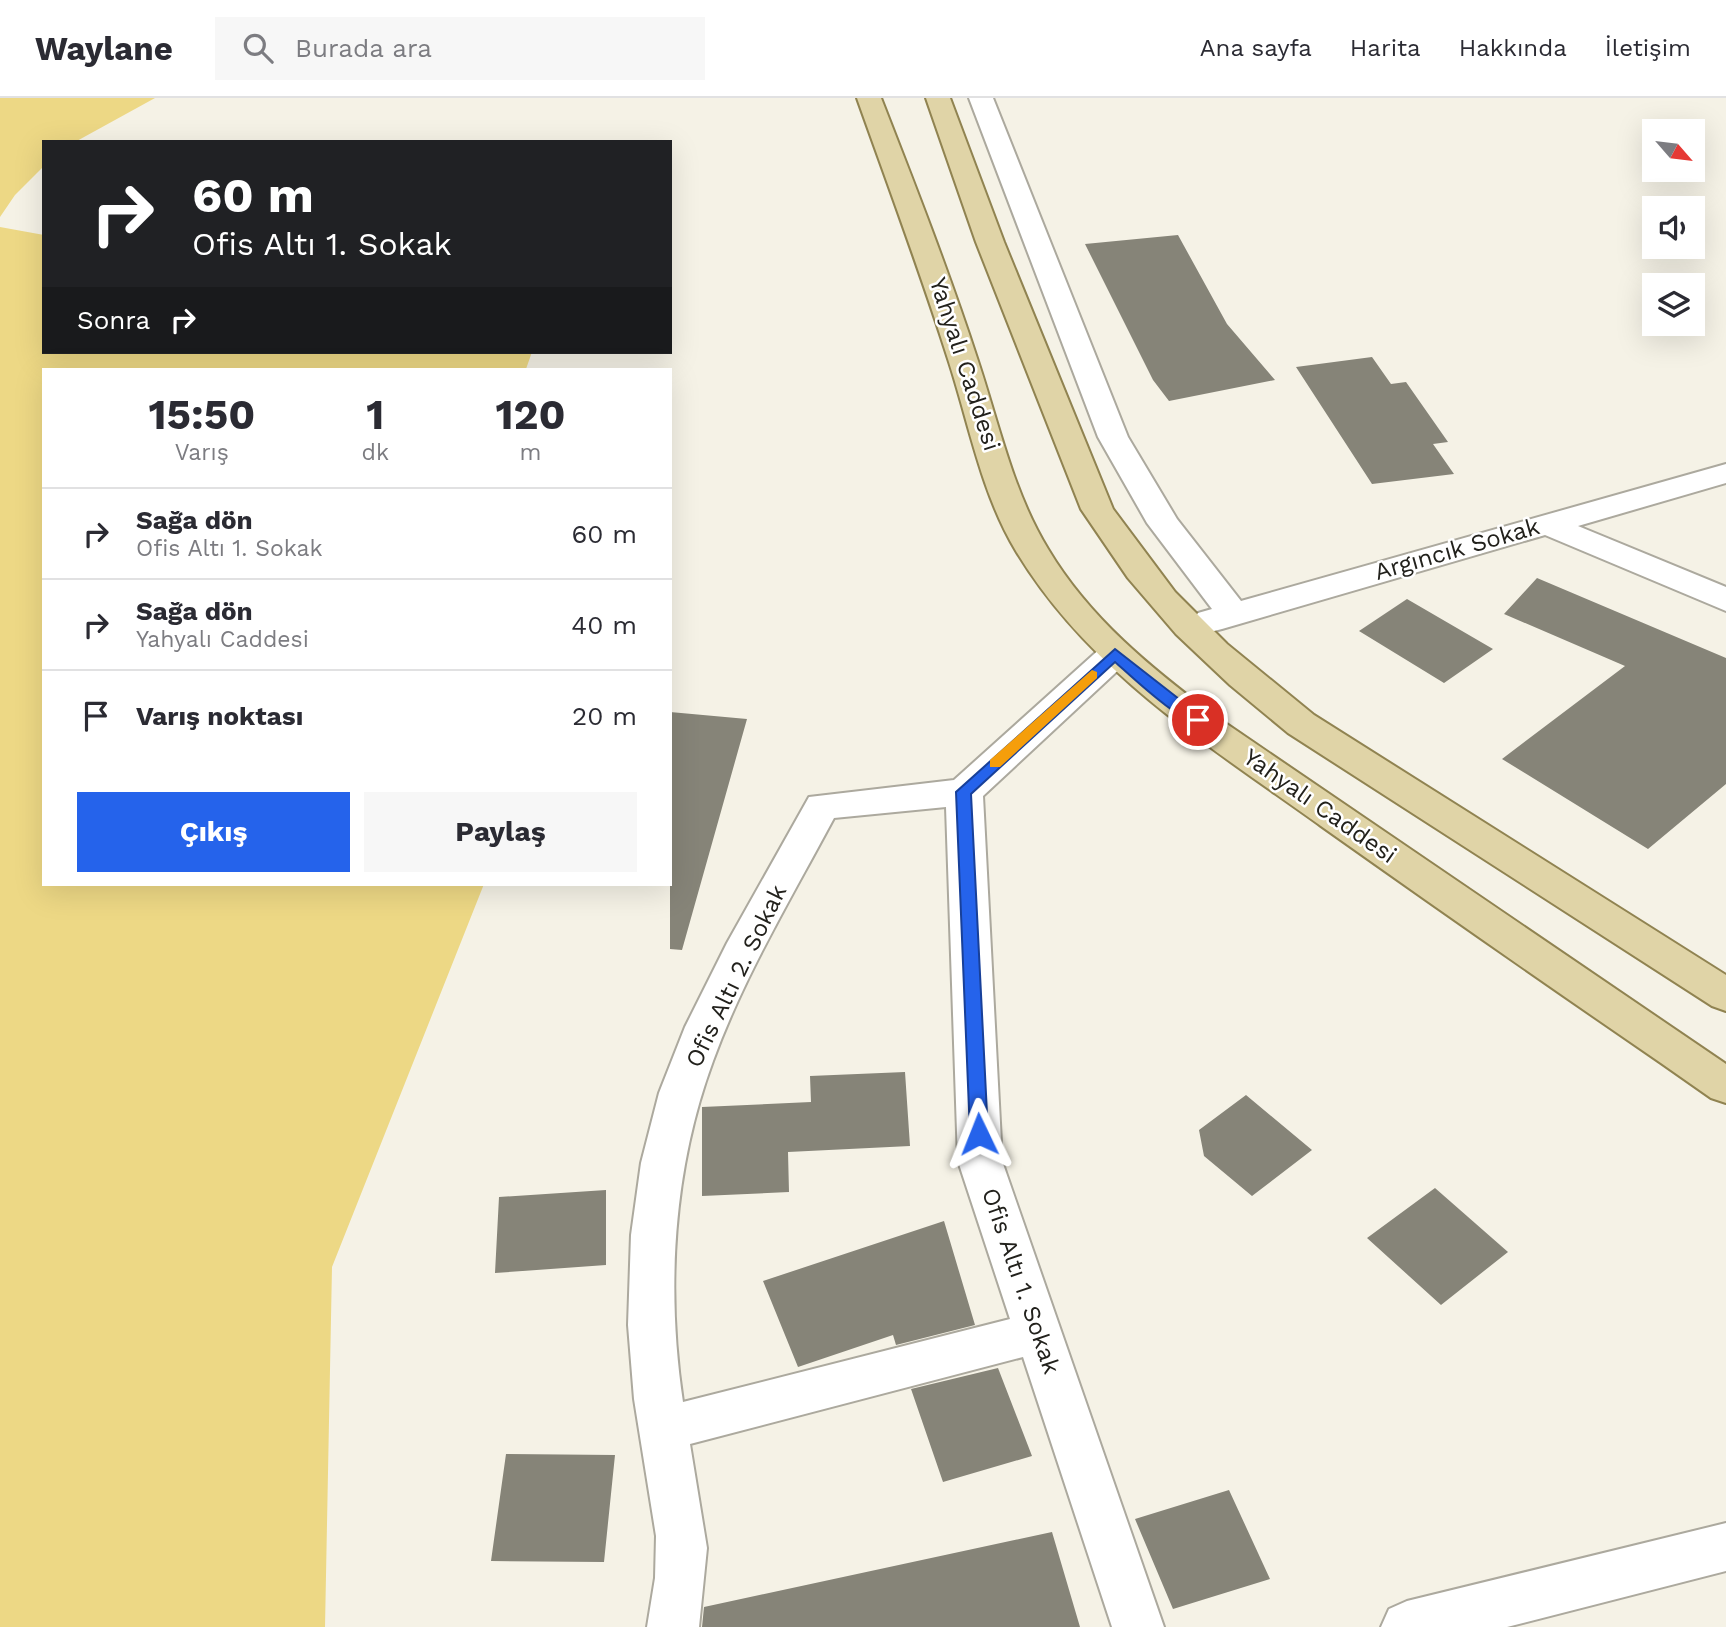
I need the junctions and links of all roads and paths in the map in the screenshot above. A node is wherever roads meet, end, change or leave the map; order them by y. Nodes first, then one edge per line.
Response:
1 (869, 98) edge
2 (939, 98) edge
3 (981, 98) edge
4 (1726, 473) edge
5 (1544, 523) junction
6 (1726, 600) edge
7 (1233, 614) junction
8 (1188, 628) junction
9 (1115, 654) junction
10 (964, 792) junction
11 (1726, 996) edge
12 (1726, 1086) edge
13 (1038, 1332) junction
14 (663, 1429) junction
15 (1726, 1547) edge
16 (673, 1627) edge
17 (1138, 1627) edge
18 (1407, 1627) edge

1 - 9 main road, Yahyalı Caddesi
2 - 8 main road
3 - 7 street
4 - 5 street, Argıncık Sokak
5 - 6 street
5 - 7 street, Argıncık Sokak
7 - 8 street, Argıncık Sokak
8 - 11 main road
9 - 10 street
9 - 12 main road, Yahyalı Caddesi
10 - 13 street, Ofis Altı 1. Sokak
10 - 14 street, Ofis Altı 2. Sokak
13 - 14 street
13 - 17 street, Ofis Altı 1. Sokak
14 - 16 street, Ofis Altı 2. Sokak
15 - 18 street

